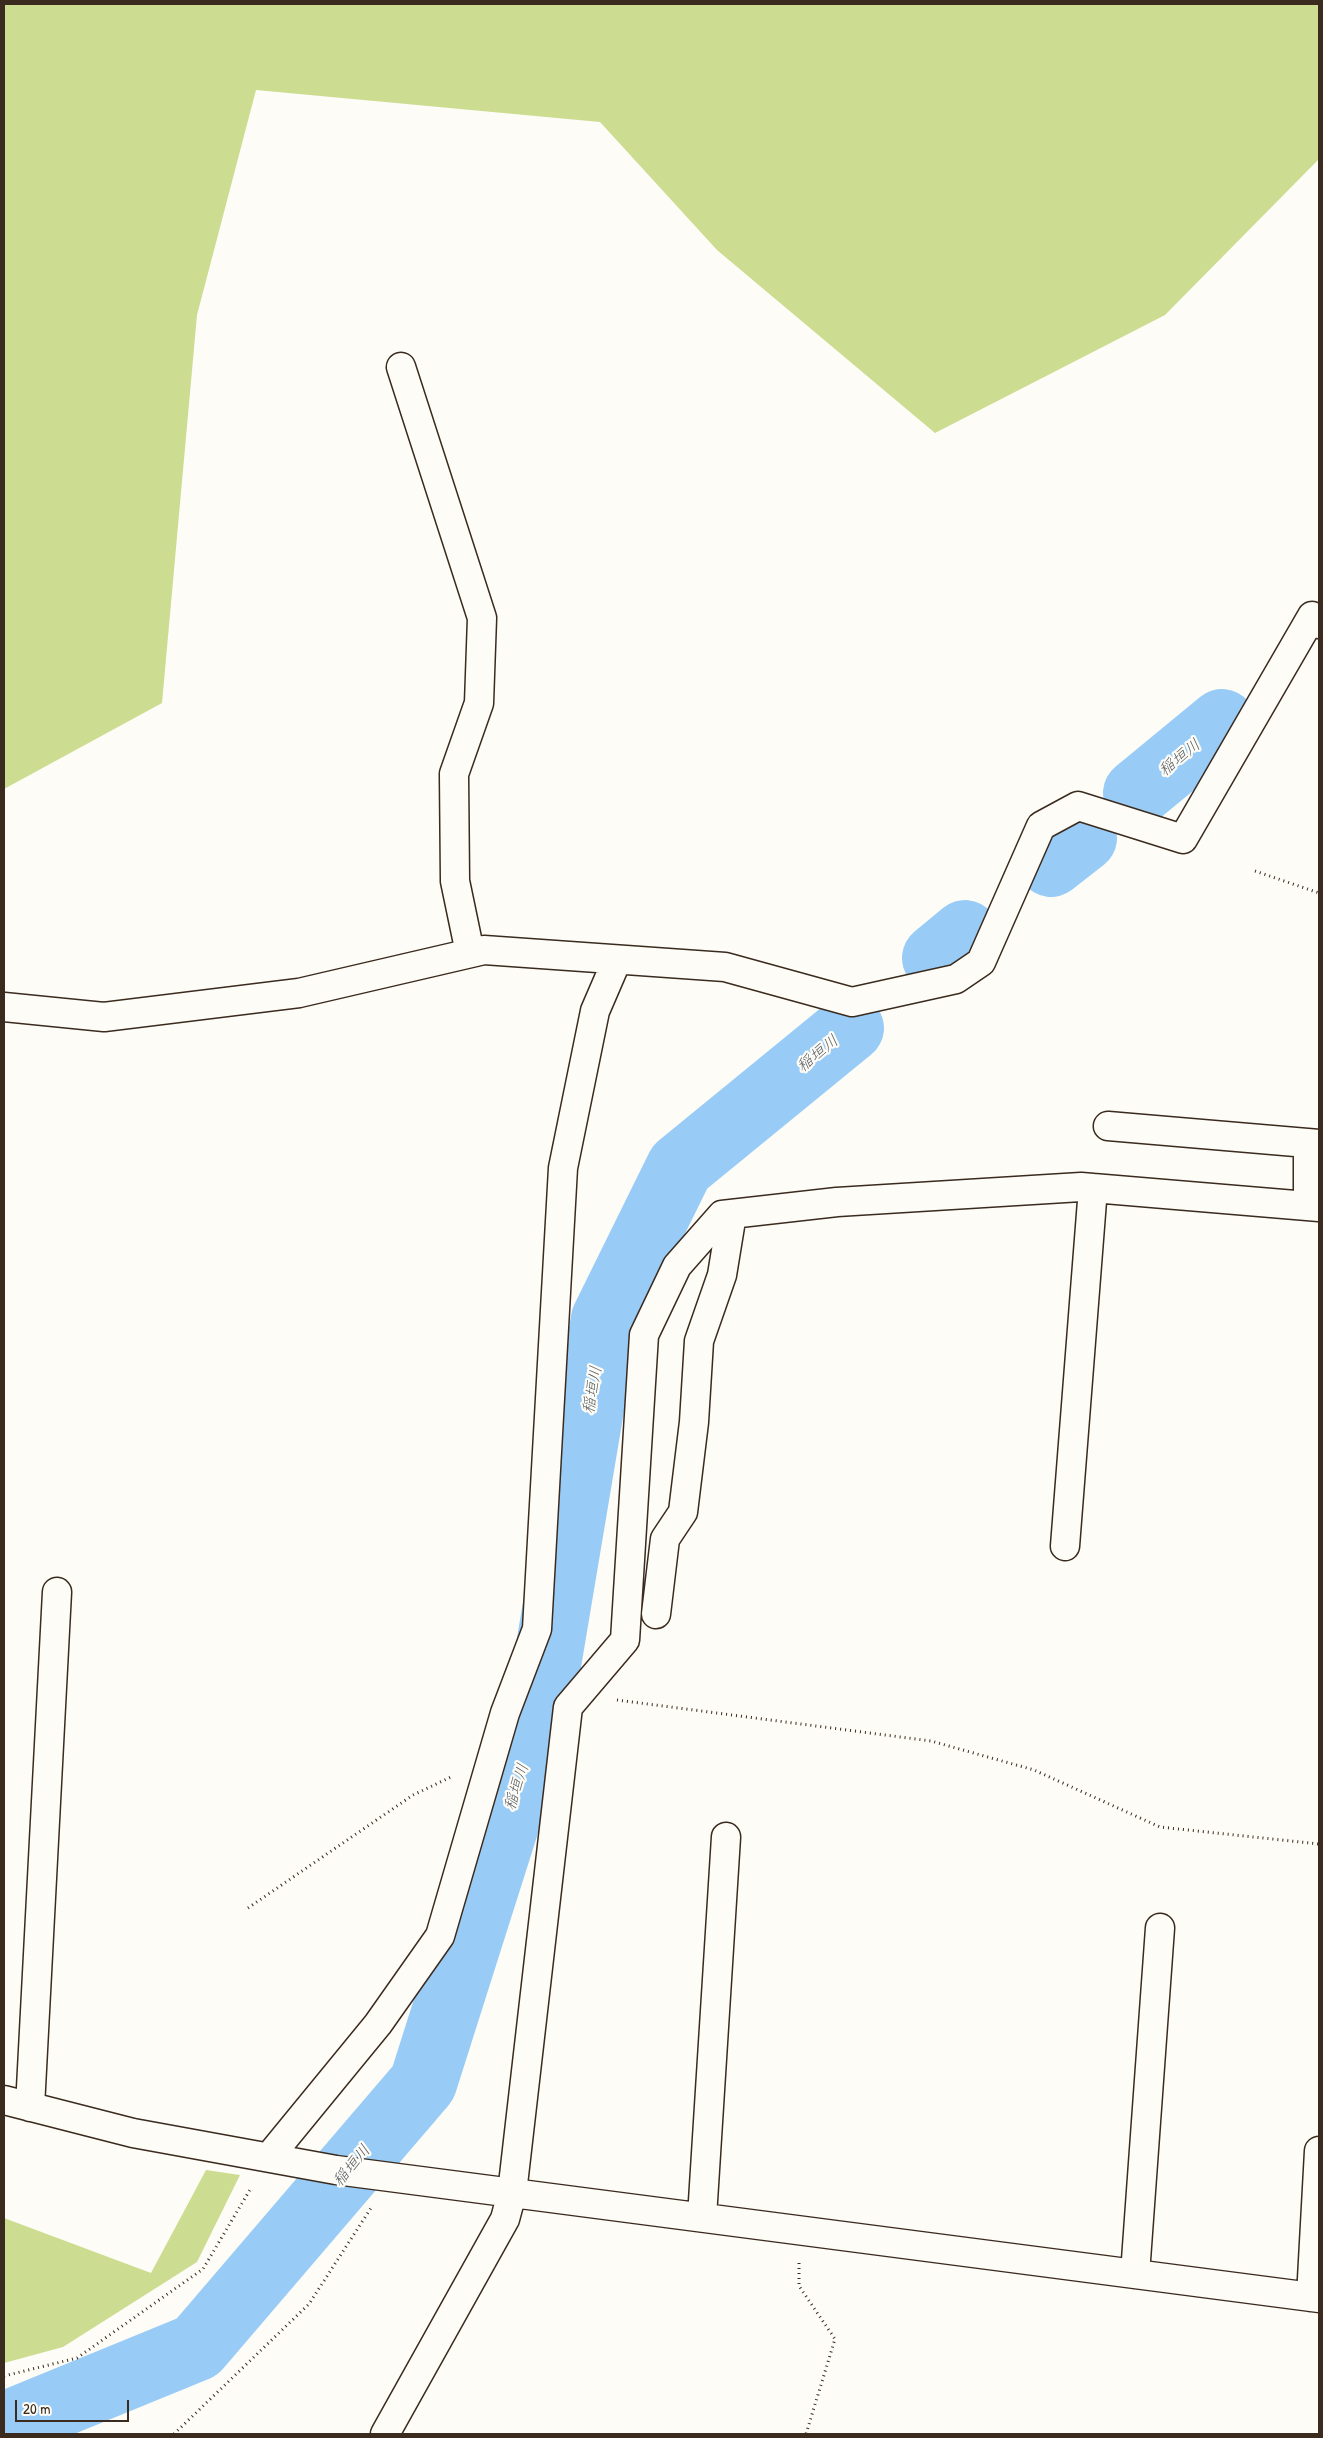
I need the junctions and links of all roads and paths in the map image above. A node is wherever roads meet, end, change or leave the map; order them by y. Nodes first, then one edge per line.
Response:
1 (401, 367) dead end
2 (1317, 614) edge
3 (1255, 871) dead end
4 (1319, 893) edge
5 (470, 953) junction
6 (618, 960) junction
7 (4, 1007) edge
8 (1108, 1126) dead end
9 (1314, 1143) edge
10 (1093, 1188) junction
11 (1313, 1207) edge
12 (732, 1214) junction
13 (1066, 1546) dead end
14 (57, 1592) dead end
15 (656, 1614) dead end
16 (577, 1695) junction
17 (492, 1758) junction
18 (726, 1837) dead end
19 (1319, 1844) edge
20 (248, 1908) dead end
21 (1160, 1928) dead end
22 (4, 2100) edge
23 (30, 2107) junction
24 (1319, 2151) edge
25 (269, 2157) junction
26 (390, 2177) junction
27 (512, 2193) junction
28 (702, 2217) junction
29 (800, 2230) junction
30 (1136, 2274) junction
31 (1315, 2298) edge
32 (4, 2376) edge
33 (174, 2434) edge
34 (385, 2434) edge
35 (806, 2434) edge

1 - 5 street
2 - 6 street
3 - 4 path
5 - 6 street
5 - 7 street
6 - 17 street
8 - 9 street
9 - 11 street
10 - 11 street
10 - 12 street
10 - 13 street
12 - 15 street
12 - 16 street
14 - 23 street
16 - 19 path
16 - 27 street
17 - 20 path
17 - 25 street
18 - 28 street
21 - 30 street
22 - 23 street
23 - 25 street
24 - 31 street
25 - 26 street
25 - 32 path
26 - 27 street
26 - 33 path
27 - 28 street
27 - 34 street
28 - 29 street
29 - 30 street
29 - 35 path
30 - 31 street

